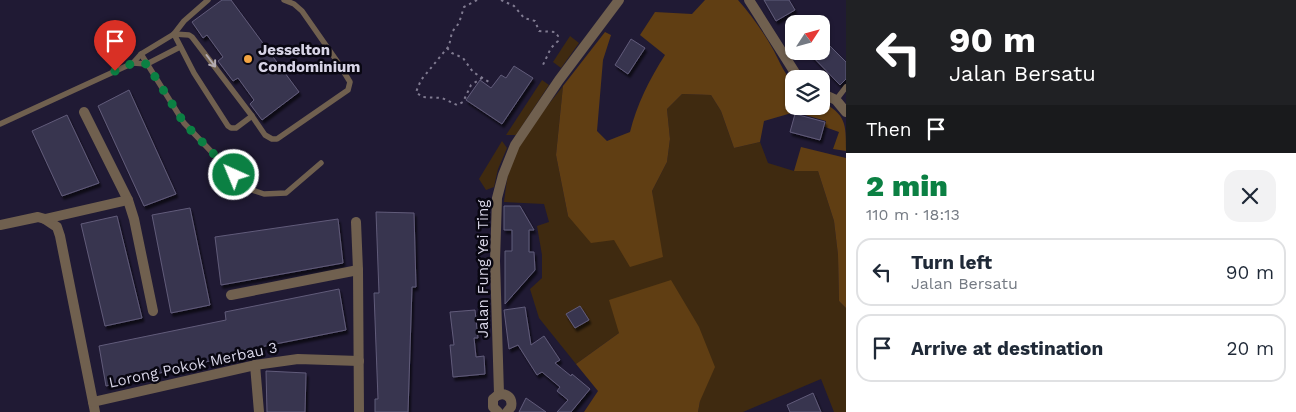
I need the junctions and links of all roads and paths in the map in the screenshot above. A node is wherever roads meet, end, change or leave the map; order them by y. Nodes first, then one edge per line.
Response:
1 (208, 0) edge
2 (284, 0) edge
3 (477, 0) edge
4 (501, 0) edge
5 (619, 0) edge
6 (749, 0) edge
7 (174, 34) junction
8 (180, 47) junction
9 (447, 48) junction
10 (141, 54) junction
11 (133, 63) junction
12 (147, 64) junction
13 (542, 67) dead end
14 (793, 70) edge
15 (482, 78) junction
16 (489, 82) dead end
17 (846, 87) edge
18 (830, 97) edge
19 (836, 100) junction
20 (84, 112) dead end
21 (846, 112) edge
22 (252, 116) junction
23 (0, 124) edge
24 (321, 162) dead end
25 (128, 200) junction
26 (45, 219) junction
27 (356, 222) dead end
28 (0, 225) edge
29 (358, 270) junction
30 (231, 295) dead end
31 (153, 311) dead end
32 (359, 361) junction
33 (254, 365) junction
34 (499, 394) junction
35 (94, 407) edge
36 (259, 412) edge
37 (359, 412) edge
38 (498, 412) edge
39 (507, 412) edge

1 - 7 lane
2 - 22 lane
3 - 9 path
4 - 13 path
5 - 34 street, Jalan Fung Yei Ting
6 - 14 street
7 - 8 lane
7 - 10 lane
7 -> 22 lane
8 - 12 lane
8 - 22 lane
9 - 15 path
9 - 15 path
10 - 11 lane
10 - 12 lane
11 - 12 lane
11 - 23 lane
12 - 24 lane
15 - 16 path
17 - 19 lane
18 - 19 street
19 - 21 street
20 - 25 street
25 - 26 street
25 - 31 street
26 - 28 street
26 - 35 street
27 - 29 street
29 - 30 street
29 - 32 street
32 - 33 street, Lorong Pokok Merbau 3
32 - 37 street
33 - 35 street, Lorong Pokok Merbau 3
33 - 36 street
34 - 38 street, Jalan Fung Yei Ting
34 - 39 street

